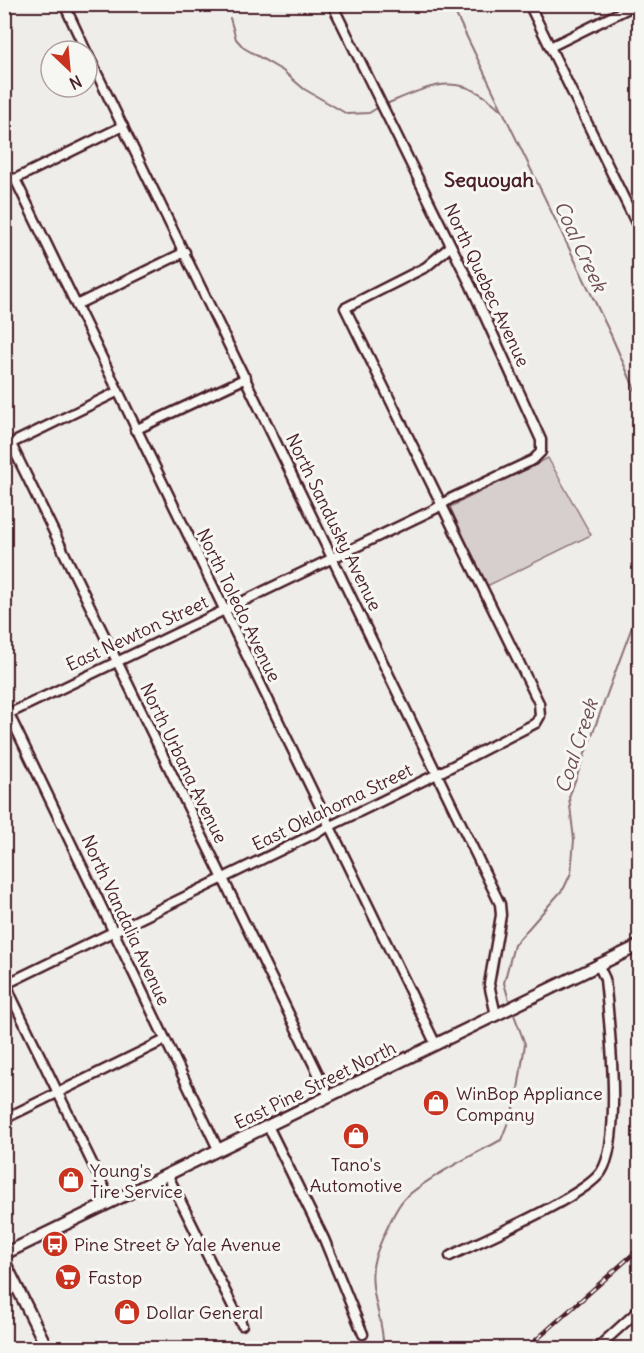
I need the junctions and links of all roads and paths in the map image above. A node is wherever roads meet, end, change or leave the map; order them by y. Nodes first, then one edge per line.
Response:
1 (64, 4) edge
2 (332, 4) edge
3 (529, 4) edge
4 (637, 4) edge
5 (81, 39) edge
6 (550, 47) junction
7 (99, 77) edge
8 (123, 126) junction
9 (4, 177) edge
10 (15, 179) junction
11 (639, 231) edge
12 (451, 246) junction
13 (185, 252) junction
14 (76, 305) junction
15 (246, 378) junction
16 (117, 392) junction
17 (135, 430) junction
18 (8, 446) edge
19 (541, 452) joint
20 (442, 504) junction
21 (333, 558) junction
22 (223, 611) junction
23 (116, 661) junction
24 (4, 704) edge
25 (7, 715) edge
26 (438, 774) junction
27 (328, 827) junction
28 (223, 879) junction
29 (114, 932) junction
30 (639, 945) edge
31 (598, 964) junction
32 (5, 982) edge
33 (499, 1014) junction
34 (165, 1040) junction
35 (435, 1045) junction
36 (57, 1093) junction
37 (328, 1096) junction
38 (4, 1119) edge
39 (268, 1126) junction
40 (218, 1149) junction
41 (167, 1174) junction
42 (111, 1202) junction
43 (4, 1254) edge
44 (450, 1256) dead end
45 (4, 1262) edge
46 (639, 1310) edge
47 (242, 1325) dead end
48 (363, 1334) dead end
49 (47, 1348) edge
50 (597, 1348) edge

1 - 5 street, North Sandusky Avenue
2 - 12 street, North Quebec Avenue
3 - 6 street
4 - 6 street
6 - 11 street
7 - 8 street, North Sandusky Avenue
8 - 10 street
8 - 13 street, North Sandusky Avenue
9 - 10 street
10 - 14 street, North Toledo Avenue
12 - 19 street, North Quebec Avenue
12 - 20 street
13 - 14 street
13 - 15 street, North Sandusky Avenue
14 - 16 street, North Toledo Avenue
15 - 17 street
15 - 21 street, North Sandusky Avenue
16 - 17 street, North Toledo Avenue
16 - 18 street
17 - 22 street, North Toledo Avenue
18 - 23 street, North Urbana Avenue
19 - 20 street, East Newton Street
20 - 21 street, East Newton Street
20 - 26 street, East Oklahoma Street
21 - 22 street, East Newton Street
21 - 26 street, North Sandusky Avenue
22 - 23 street, East Newton Street
22 - 27 street, North Toledo Avenue
23 - 25 street, East Newton Street
23 - 28 street, North Urbana Avenue
24 - 25 street, North Vandalia Avenue
25 - 29 street, North Vandalia Avenue
26 - 27 street, East Oklahoma Street
26 - 33 street, North Sandusky Avenue
27 - 28 street, East Oklahoma Street
27 - 35 street, North Toledo Avenue
28 - 29 street, East Oklahoma Street
28 - 37 street, North Urbana Avenue
29 - 32 street, East Oklahoma Street
29 - 34 street, North Vandalia Avenue
30 - 31 main road, East Pine Street North
31 - 33 main road, East Pine Street North
31 - 44 street
32 - 36 street
33 - 35 main road, East Pine Street North
34 - 36 street
34 - 40 street, North Vandalia Avenue
35 - 37 main road, East Pine Street North
36 - 38 street
36 - 42 street
37 - 39 main road, East Pine Street North
39 - 40 main road, East Pine Street North
39 - 48 street
40 - 41 main road, East Pine Street North
41 - 42 main road, East Pine Street North
41 - 47 street
42 - 43 main road, East Pine Street North
45 - 49 main road
46 - 50 street

